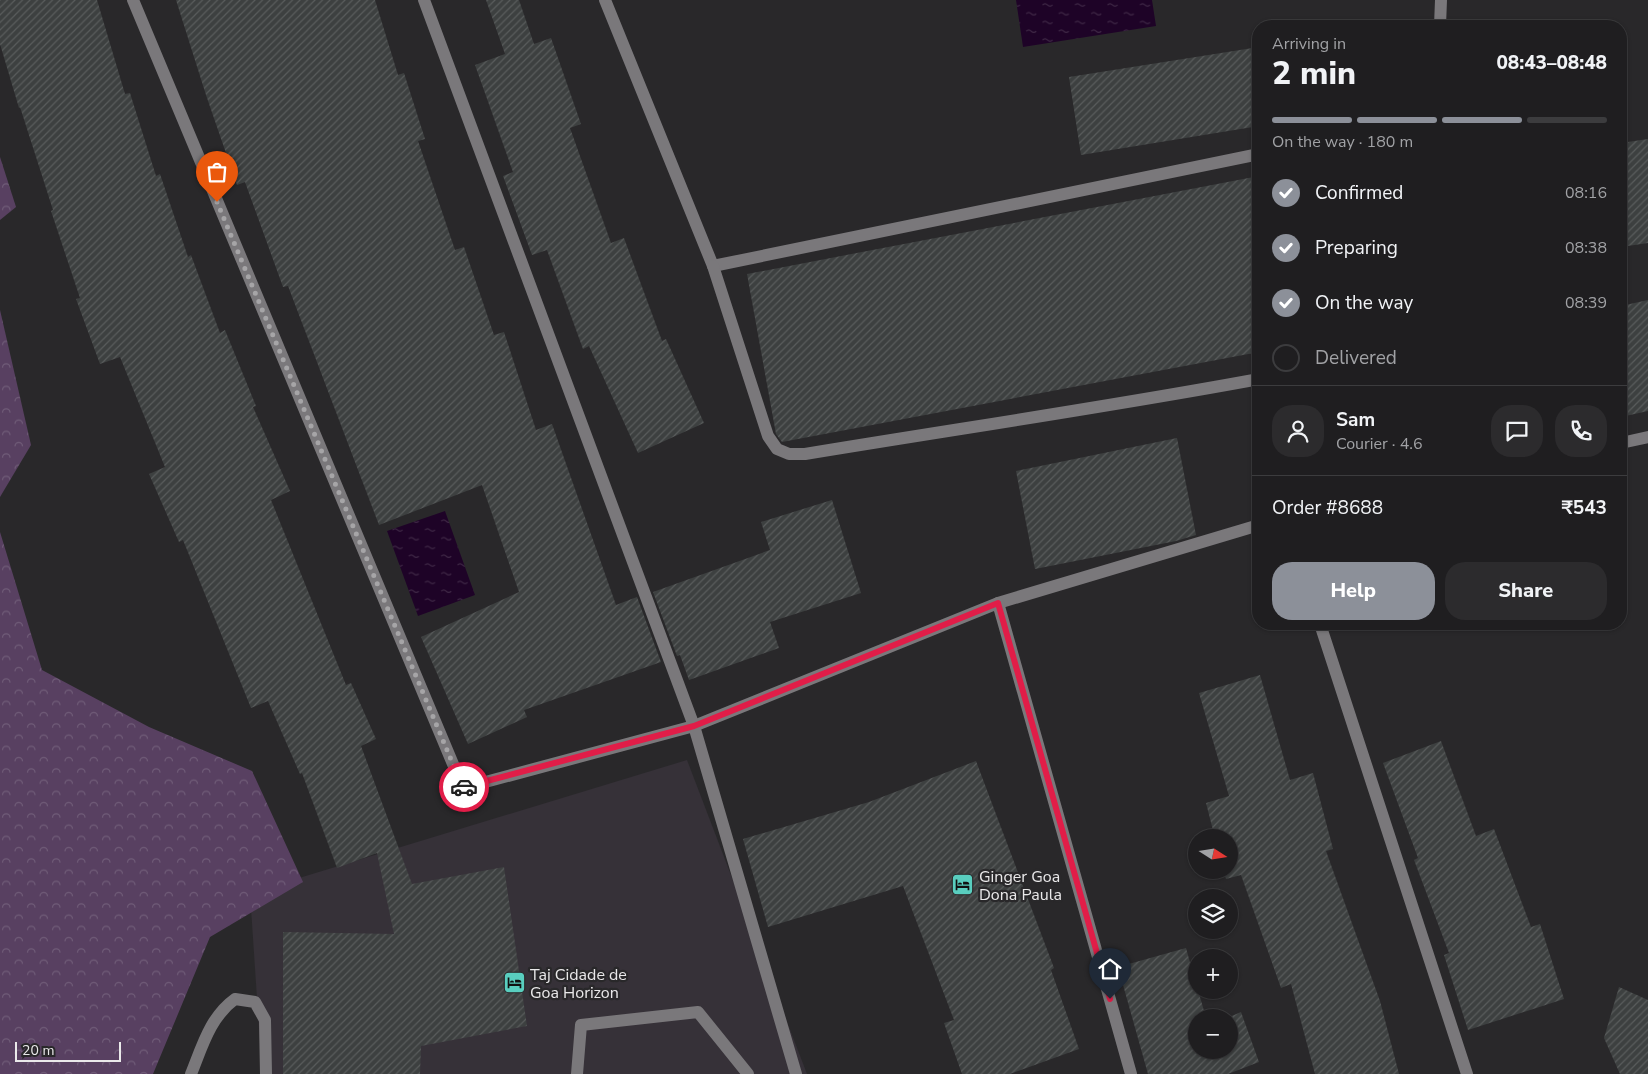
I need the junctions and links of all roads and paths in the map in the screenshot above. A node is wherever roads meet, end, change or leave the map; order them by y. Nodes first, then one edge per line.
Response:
1 (133, 0) edge
2 (424, 0) edge
3 (605, 0) edge
4 (1441, 0) edge
5 (1440, 20) edge
6 (1252, 155) edge
7 (713, 266) junction
8 (1252, 380) edge
9 (1648, 437) edge
10 (1627, 442) edge
11 (1252, 527) edge
12 (998, 603) junction
13 (1322, 630) edge
14 (694, 726) junction
15 (191, 1074) edge
16 (266, 1074) edge
17 (577, 1074) edge
18 (748, 1074) edge
19 (796, 1074) edge
20 (1132, 1074) edge
21 (1467, 1074) edge

1 - 14 street
2 - 14 street
3 - 7 street
4 - 5 street
6 - 7 street
7 - 8 street
9 - 10 street
11 - 12 street
12 - 14 street
12 - 20 street
13 - 21 street
14 - 19 street
15 - 16 street
17 - 18 street

